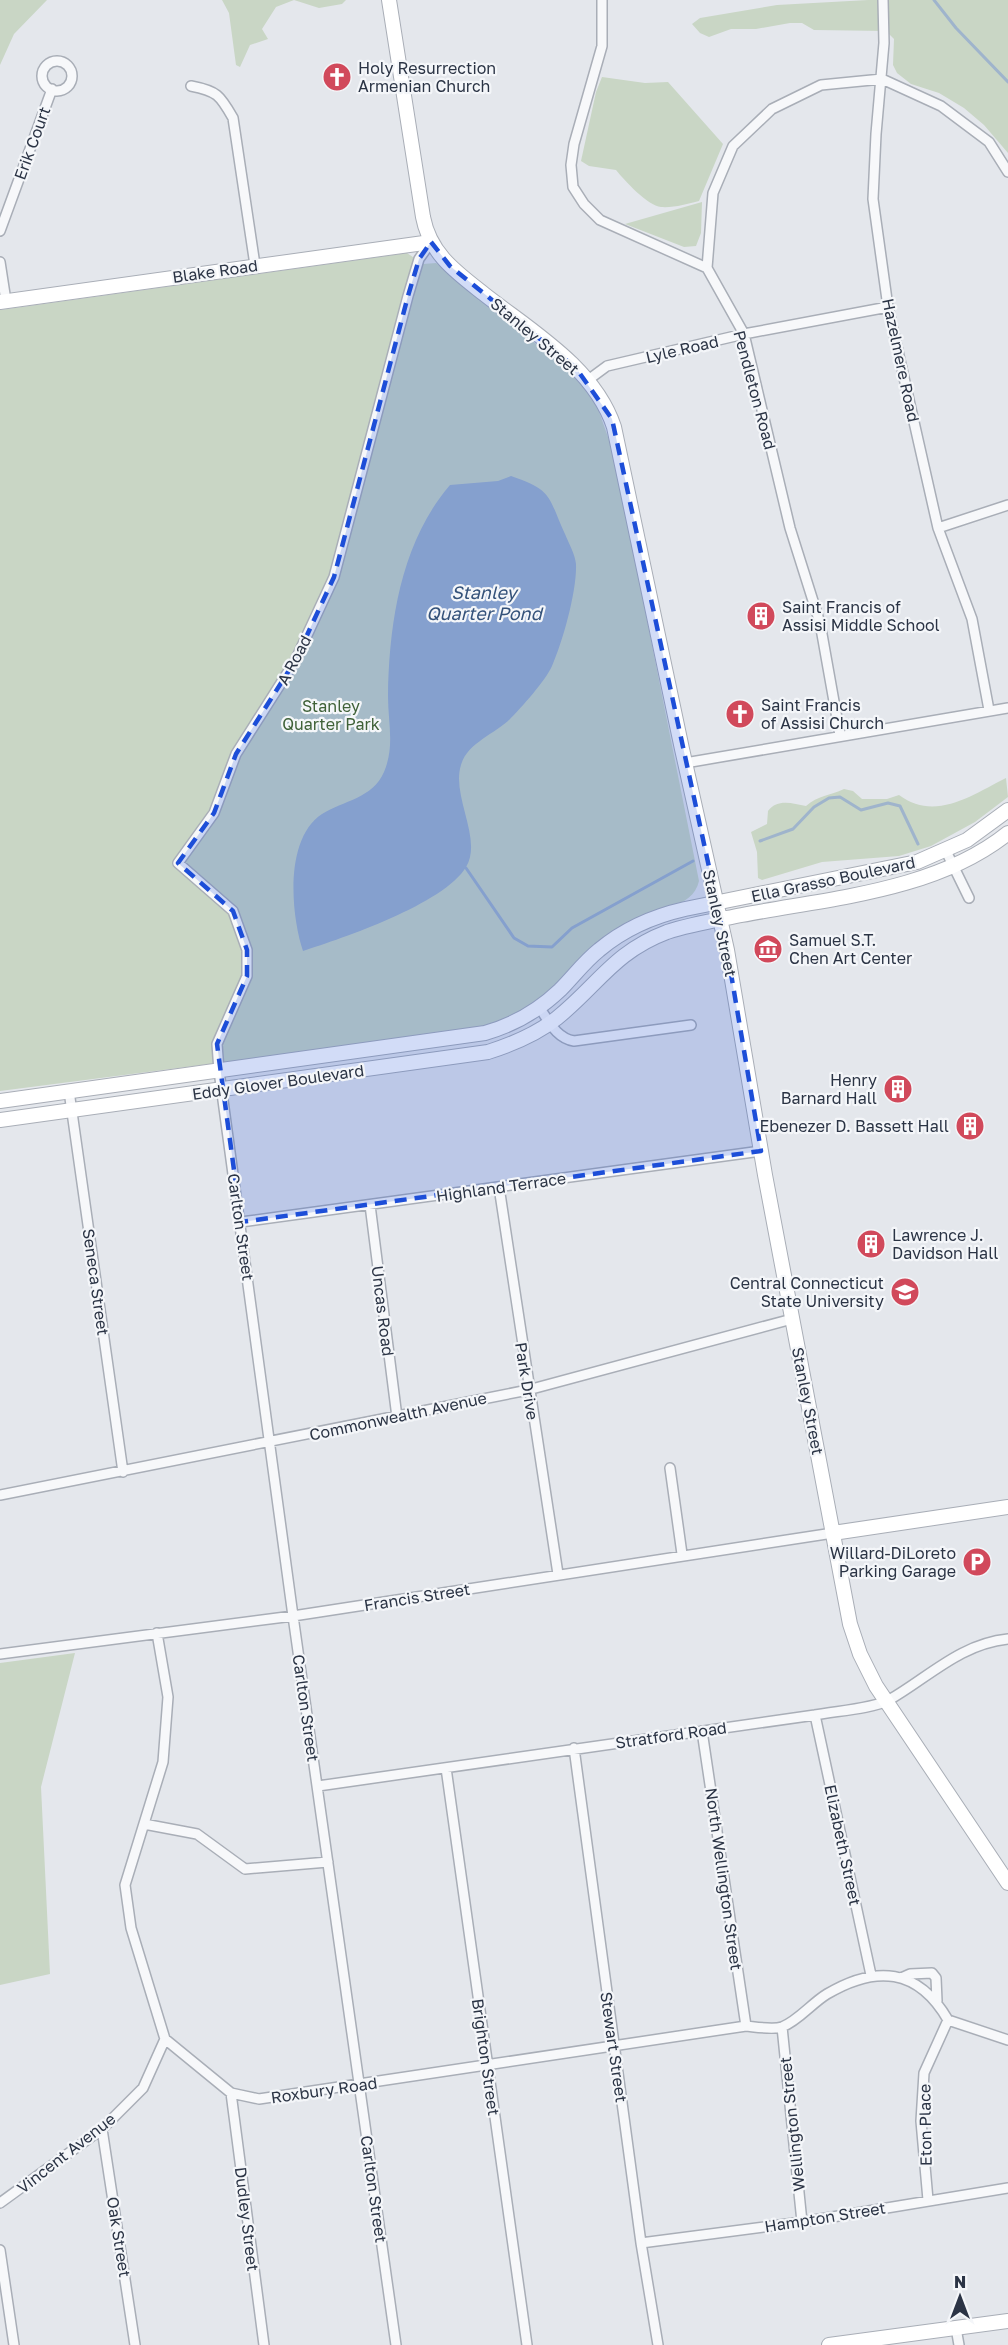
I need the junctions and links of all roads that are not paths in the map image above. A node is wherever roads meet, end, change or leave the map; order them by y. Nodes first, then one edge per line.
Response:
1 (389, 0) edge
2 (603, 0) edge
3 (883, 0) edge
4 (882, 79) junction
5 (191, 86) dead end
6 (52, 90) dead end
7 (1008, 172) edge
8 (0, 231) edge
9 (431, 242) junction
10 (0, 262) edge
11 (255, 265) junction
12 (707, 268) junction
13 (3, 301) edge
14 (888, 307) junction
15 (744, 334) junction
16 (588, 380) junction
17 (1008, 505) edge
18 (938, 528) junction
19 (1008, 708) edge
20 (988, 710) junction
21 (840, 735) junction
22 (685, 763) junction
23 (1008, 810) edge
24 (1008, 833) edge
25 (946, 851) junction
26 (954, 866) junction
27 (969, 898) dead end
28 (717, 902) junction
29 (720, 919) junction
30 (539, 1007) junction
31 (550, 1023) junction
32 (691, 1025) dead end
33 (388, 1048) junction
34 (391, 1067) junction
35 (219, 1071) junction
36 (222, 1090) junction
37 (69, 1091) junction
38 (0, 1101) edge
39 (72, 1110) junction
40 (0, 1120) edge
41 (761, 1150) junction
42 (499, 1187) junction
43 (370, 1205) junction
44 (241, 1222) junction
45 (792, 1319) junction
46 (528, 1390) junction
47 (397, 1417) junction
48 (271, 1442) junction
49 (670, 1468) dead end
50 (123, 1472) junction
51 (0, 1496) edge
52 (1008, 1507) edge
53 (833, 1533) junction
54 (682, 1554) junction
55 (558, 1574) junction
56 (293, 1617) junction
57 (157, 1633) junction
58 (1008, 1639) edge
59 (0, 1654) edge
60 (886, 1701) junction
61 (815, 1715) junction
62 (702, 1731) junction
63 (574, 1748) junction
64 (446, 1768) junction
65 (318, 1786) junction
66 (144, 1824) junction
67 (328, 1862) junction
68 (1008, 1883) edge
69 (872, 1975) junction
70 (901, 1978) junction
71 (937, 2001) junction
72 (948, 2019) junction
73 (746, 2026) junction
74 (782, 2027) junction
75 (165, 2039) junction
76 (1008, 2040) edge
77 (615, 2048) junction
78 (487, 2067) junction
79 (359, 2085) junction
80 (231, 2093) junction
81 (102, 2129) junction
82 (1008, 2188) edge
83 (928, 2200) junction
84 (0, 2203) edge
85 (801, 2222) junction
86 (641, 2244) junction
87 (0, 2250) edge
88 (1008, 2321) edge
89 (956, 2328) junction
90 (14, 2345) edge
91 (135, 2345) edge
92 (264, 2345) edge
93 (396, 2345) edge
94 (527, 2345) edge
95 (658, 2345) edge
96 (829, 2345) edge
97 (958, 2345) edge

1 - 9 main road, Stanley Street
2 - 12 street
3 - 4 street, Hazelmere Road
4 - 7 street
4 - 12 street
4 - 14 street, Hazelmere Road
5 - 11 street
6 - 8 street, Erik Court
9 - 11 main road, Blake Road
9 - 16 main road, Stanley Street
9 - 35 street, A Road
10 - 13 street
11 - 13 main road, Blake Road
12 - 15 street, Pendleton Road
14 - 15 street, Lyle Road
14 - 18 street, Hazelmere Road
15 - 16 street, Lyle Road
15 - 21 street, Pendleton Road
16 - 22 main road, Stanley Street
17 - 18 street
18 - 20 street, Hazelmere Road
19 - 20 street
20 - 21 street
21 - 22 street
22 - 28 main road, Stanley Street
23 - 25 main road, Ella Grasso Boulevard
24 - 26 main road, Ella Grasso Boulevard
25 - 26 street
25 - 28 main road, Ella Grasso Boulevard
26 - 27 street
26 - 29 main road, Ella Grasso Boulevard
28 - 29 main road, Stanley Street
28 - 30 main road, Eddy Glover Boulevard
29 - 31 main road, Eddy Glover Boulevard
29 - 41 main road, Stanley Street
30 - 31 street
30 - 33 main road, Eddy Glover Boulevard
31 - 32 street
31 - 34 main road, Eddy Glover Boulevard
33 - 34 main road
33 - 35 main road, Eddy Glover Boulevard
34 - 36 main road, Eddy Glover Boulevard
35 - 36 street, Carlton Street
35 - 37 main road, Eddy Glover Boulevard
36 - 39 main road, Eddy Glover Boulevard
36 - 44 street, Carlton Street
37 - 38 main road, Eddy Glover Boulevard
37 - 39 street, Seneca Street
39 - 40 main road, Eddy Glover Boulevard
39 - 50 street, Seneca Street
41 - 42 street, Highland Terrace
41 - 45 main road, Stanley Street
42 - 43 street, Highland Terrace
42 - 46 street, Park Drive
43 - 44 street, Highland Terrace
43 - 47 street, Uncas Road
44 - 48 street, Carlton Street
45 - 46 street, Commonwealth Avenue
45 - 53 main road, Stanley Street
46 - 47 street, Commonwealth Avenue
46 - 55 street, Park Drive
47 - 48 street, Commonwealth Avenue
48 - 50 street, Commonwealth Avenue
48 - 56 street, Carlton Street
49 - 54 street
50 - 51 street, Commonwealth Avenue
52 - 53 main road
53 - 54 street, Francis Street
53 - 60 main road, Stanley Street
54 - 55 street, Francis Street
55 - 56 street, Francis Street
56 - 57 street, Francis Street
56 - 65 street, Carlton Street
57 - 59 street, Francis Street
57 - 66 street
58 - 60 street, Stratford Road
60 - 61 street, Stratford Road
60 - 68 main road, Stanley Street
61 - 62 street, Stratford Road
61 - 69 street, Elizabeth Street
62 - 63 street, Stratford Road
62 - 73 street, North Wellington Street
63 - 64 street, Stratford Road
63 - 77 street, Stewart Street
64 - 65 street, Stratford Road
64 - 78 street, Brighton Street
65 - 67 street, Carlton Street
66 - 67 street
66 - 75 street
67 - 79 street, Carlton Street
69 - 70 street
69 - 74 street
70 - 71 street
70 - 71 street
71 - 72 street
72 - 76 street
72 - 83 street, Eton Place
73 - 74 street, Roxbury Road
73 - 77 street, Roxbury Road
74 - 85 street, Wellington Street
75 - 80 street, Roxbury Road
75 - 81 street, Vincent Avenue
77 - 78 street, Roxbury Road
77 - 86 street, Stewart Street
78 - 79 street, Roxbury Road
78 - 94 street, Brighton Street
79 - 80 street, Roxbury Road
79 - 93 street, Carlton Street
80 - 92 street, Dudley Street
81 - 84 street, Vincent Avenue
81 - 91 street, Oak Street
82 - 83 street, Hampton Street
83 - 85 street, Hampton Street
85 - 86 street, Hampton Street
86 - 95 street, Stewart Street
87 - 90 street
88 - 89 main road
89 - 96 main road
89 - 97 street

